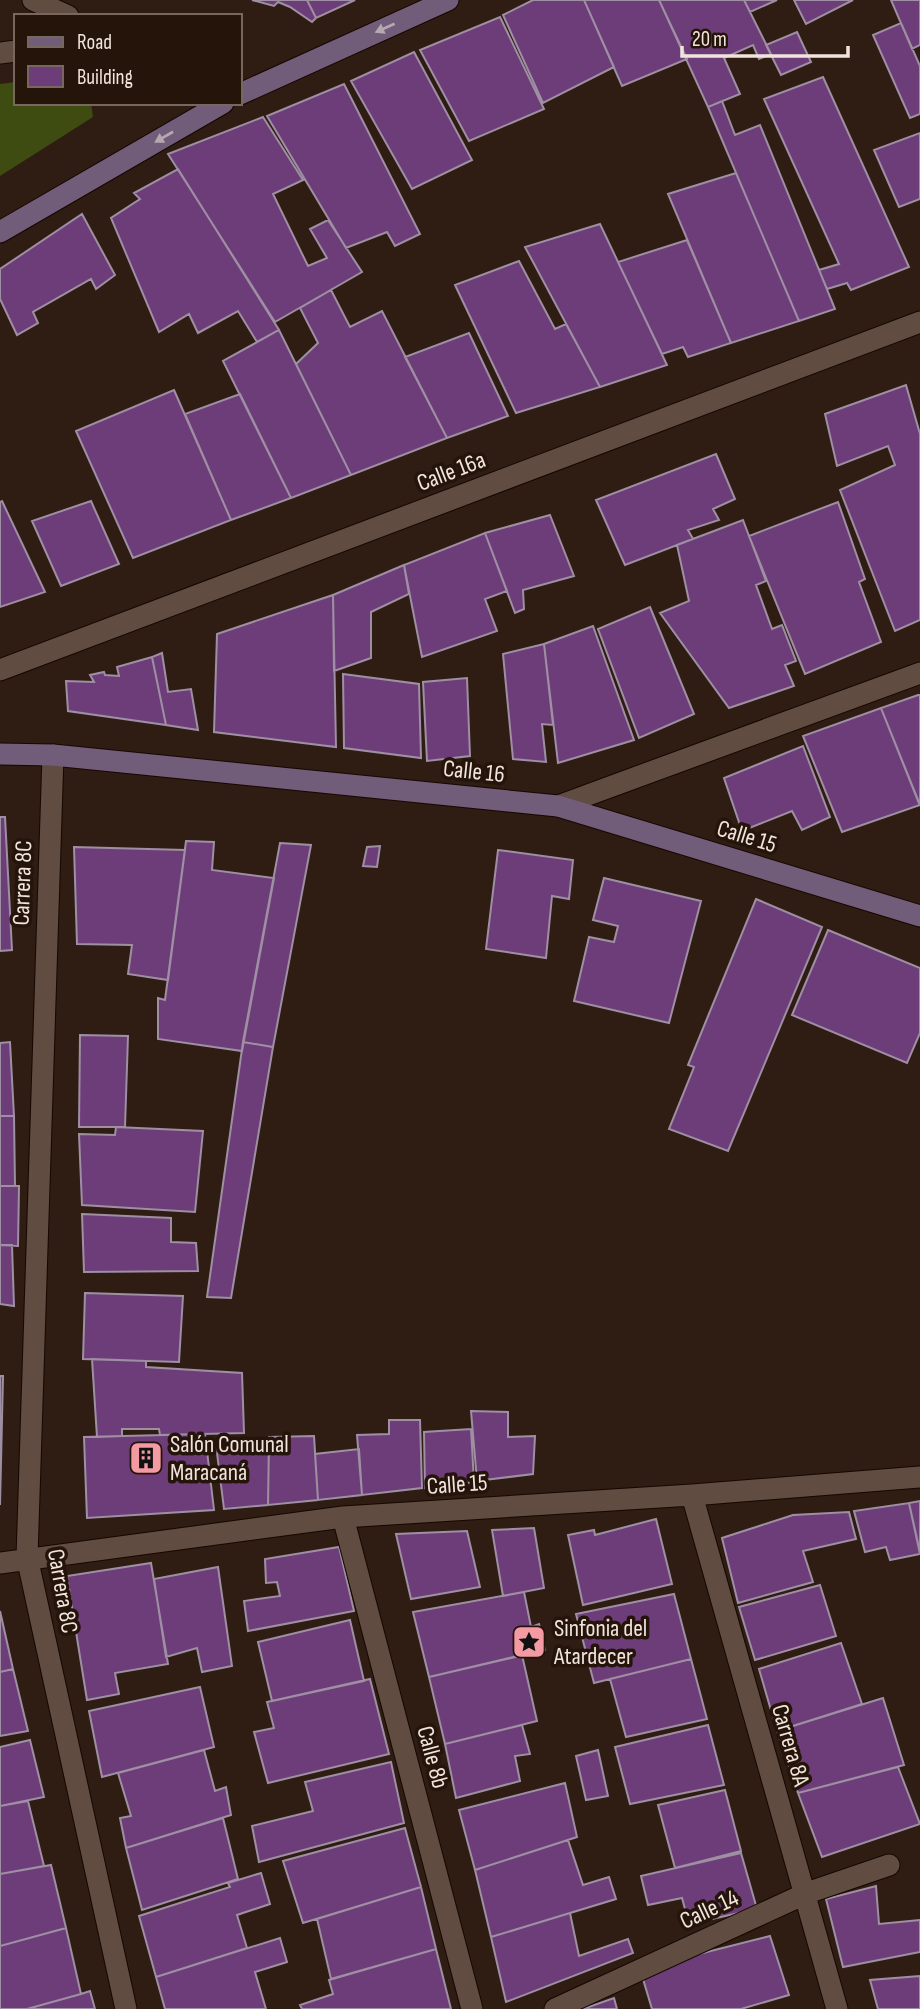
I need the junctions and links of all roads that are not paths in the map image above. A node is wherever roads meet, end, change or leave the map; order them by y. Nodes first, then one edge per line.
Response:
1 (33, 0) edge
2 (448, 0) edge
3 (64, 14) edge
4 (245, 87) edge
5 (220, 105) edge
6 (0, 232) edge
7 (920, 322) edge
8 (0, 670) edge
9 (920, 673) edge
10 (0, 754) edge
11 (53, 755) junction
12 (558, 806) junction
13 (920, 916) edge
14 (920, 1476) edge
15 (692, 1495) junction
16 (343, 1517) junction
17 (27, 1557) junction
18 (0, 1563) edge
19 (888, 1865) dead end
20 (807, 1893) junction
21 (126, 2009) edge
22 (472, 2009) edge
23 (555, 2009) edge
24 (837, 2009) edge

1 - 3 street
2 -> 4 main road
5 -> 6 main road
7 - 8 street, Calle 16a
9 - 12 street, Calle 16
10 - 11 main road, Calle 16
11 - 12 main road, Calle 16
11 - 17 street, Carrera 8C
12 - 13 main road, Calle 15
14 - 15 street, Calle 15
15 - 16 street, Calle 15
15 - 20 street, Carrera 8A
16 - 17 street, Calle 15
16 - 22 street, Calle 8b
17 - 18 street, Calle 15
17 - 21 street, Carrera 8C
19 - 20 street, Calle 14
20 - 23 street, Calle 14
20 - 24 street, Carrera 8A

